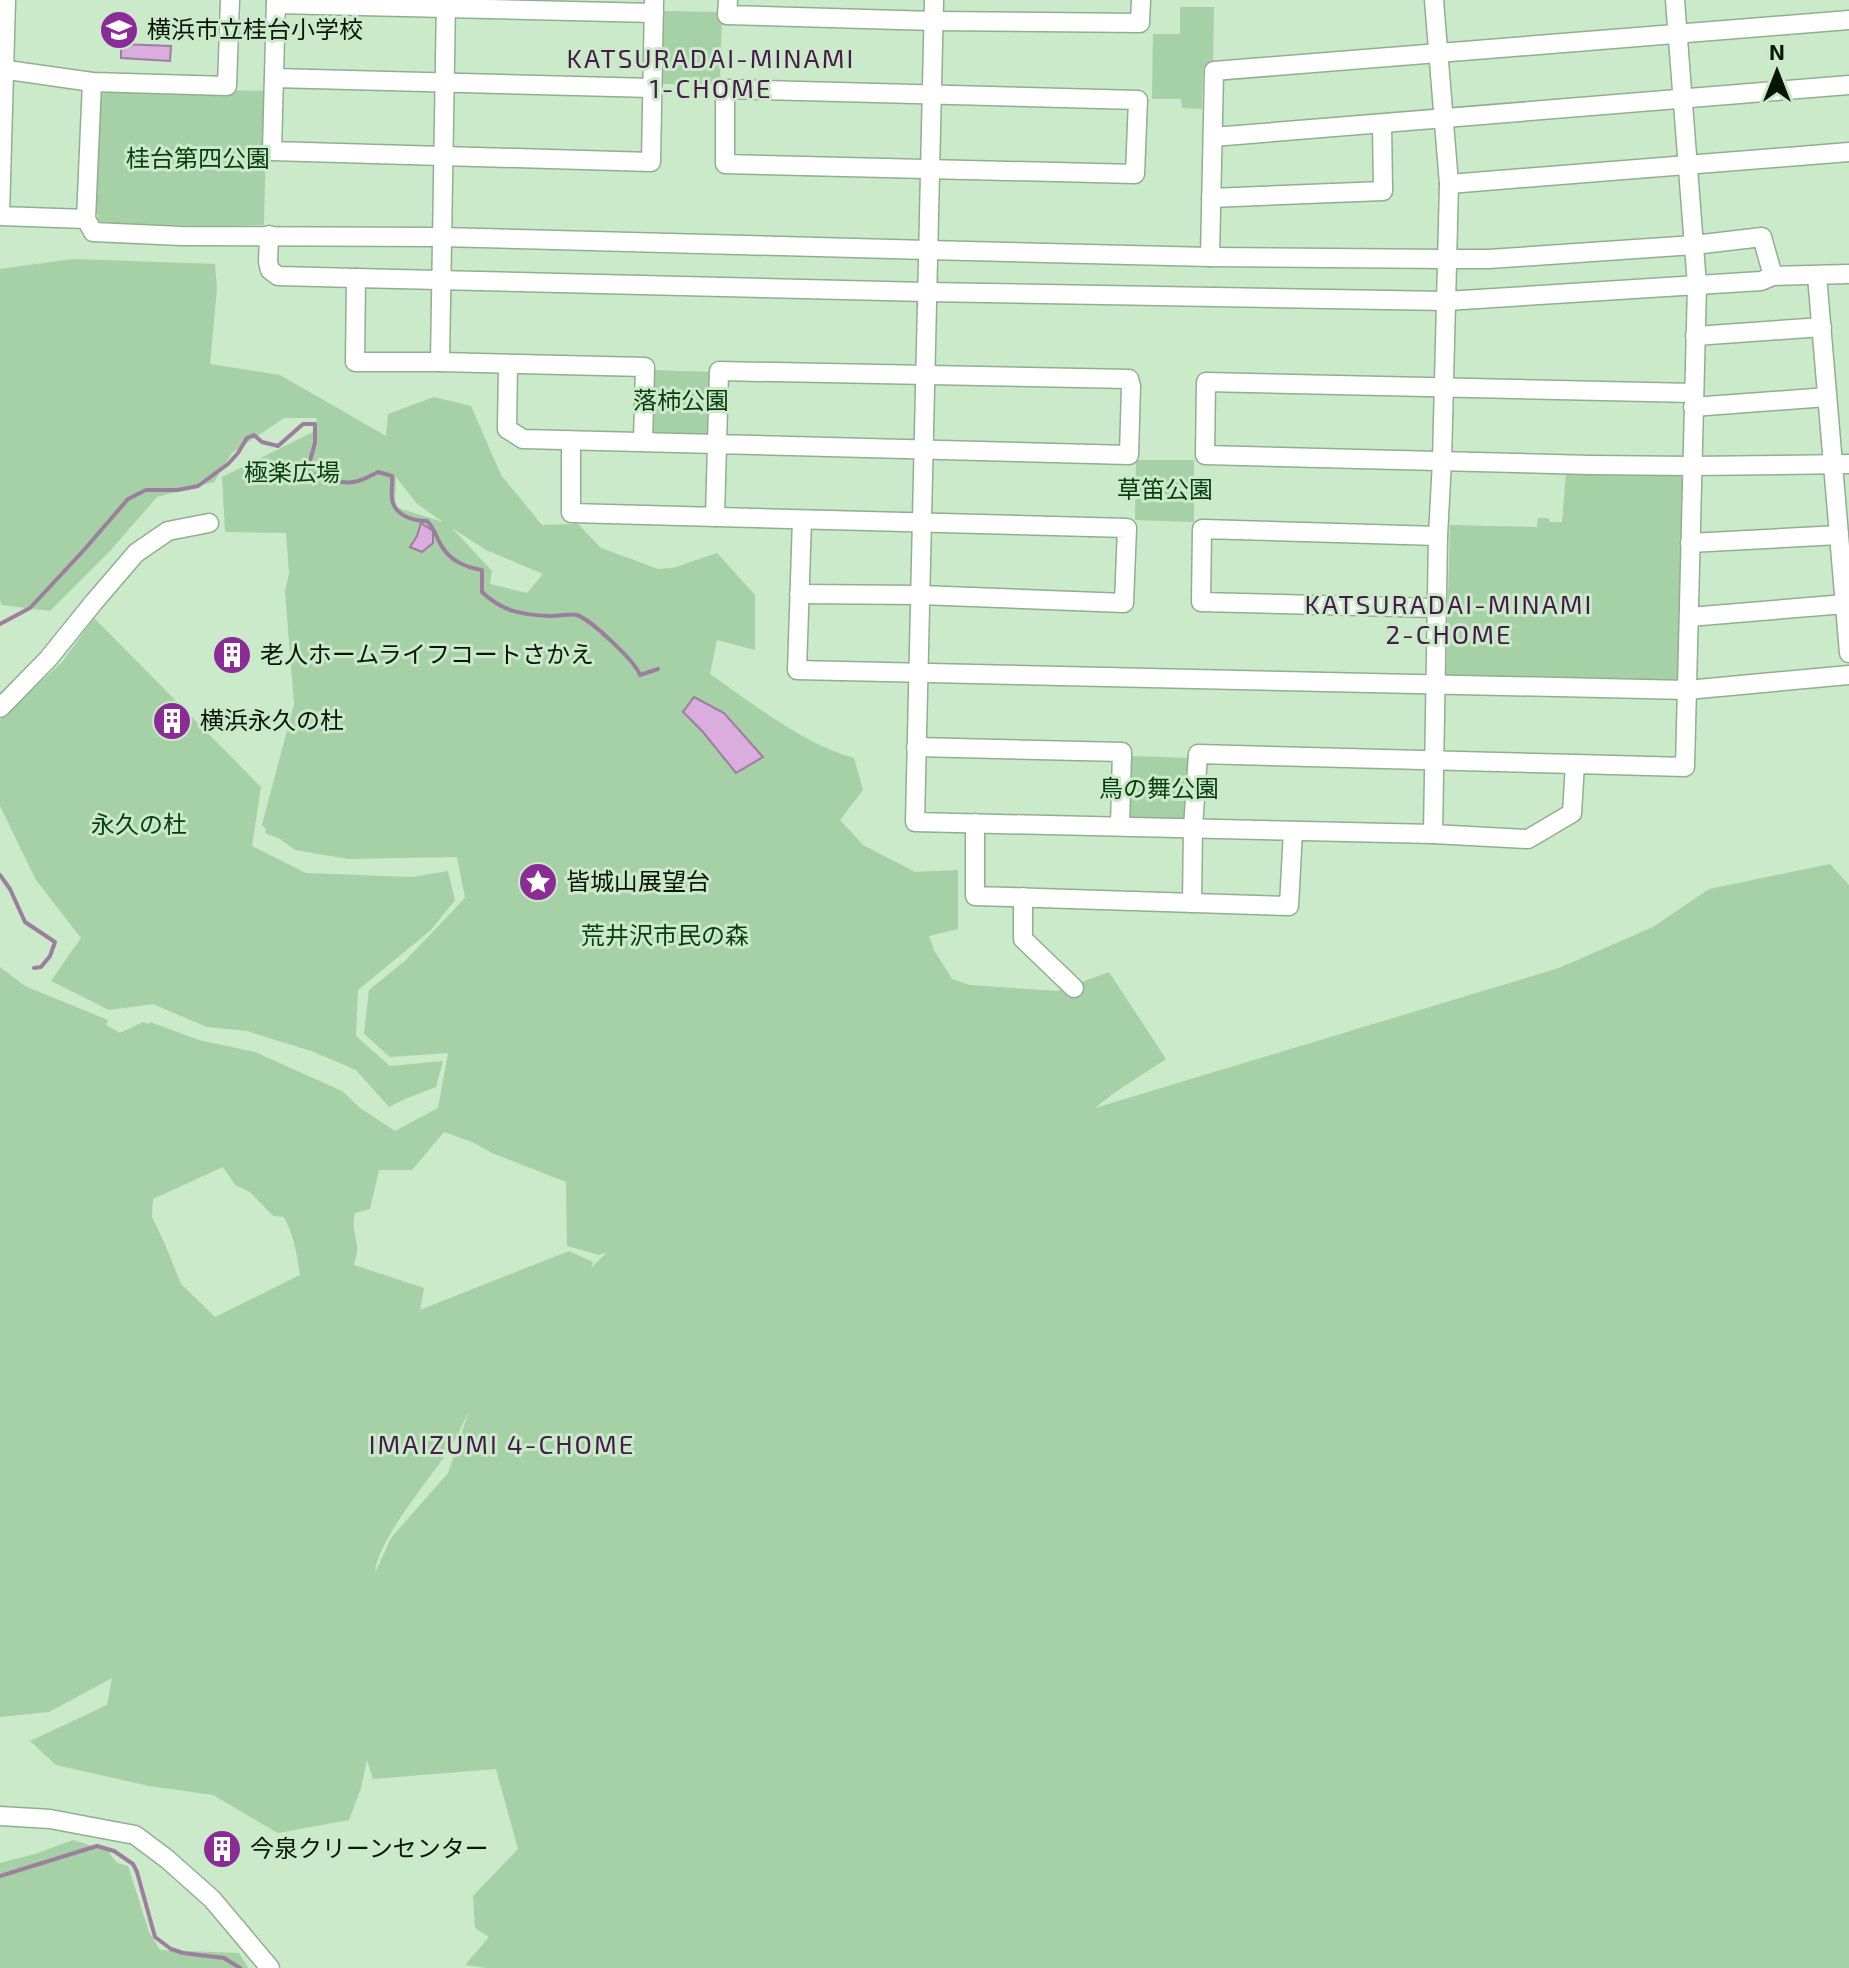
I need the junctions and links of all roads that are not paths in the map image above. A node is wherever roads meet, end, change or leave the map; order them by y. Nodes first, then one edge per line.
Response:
1 (6, 0) edge
2 (230, 0) edge
3 (728, 0) edge
4 (934, 0) edge
5 (1141, 0) edge
6 (1434, 0) edge
7 (1675, 0) edge
8 (276, 2) edge
9 (446, 4) edge
10 (654, 6) edge
11 (1849, 20) edge
12 (934, 21) junction
13 (1678, 34) junction
14 (1438, 53) junction
15 (2, 69) edge
16 (274, 78) junction
17 (92, 82) junction
18 (444, 83) junction
19 (1849, 85) edge
20 (652, 88) junction
21 (932, 95) junction
22 (1684, 98) junction
23 (1443, 117) junction
24 (1382, 124) junction
25 (1213, 137) junction
26 (1, 142) edge
27 (1849, 152) edge
28 (443, 157) junction
29 (1689, 165) junction
30 (930, 168) junction
31 (1449, 184) junction
32 (1211, 198) junction
33 (86, 219) junction
34 (269, 235) junction
35 (441, 237) junction
36 (1694, 245) junction
37 (928, 250) junction
38 (1210, 257) junction
39 (1446, 259) junction
40 (1849, 274) edge
41 (1773, 276) junction
42 (1817, 276) junction
43 (356, 278) junction
44 (441, 280) junction
45 (1697, 285) junction
46 (926, 292) junction
47 (1446, 301) junction
48 (1822, 327) junction
49 (1695, 336) junction
50 (440, 362) junction
51 (508, 364) junction
52 (925, 374) junction
53 (1442, 388) junction
54 (1827, 397) junction
55 (1693, 400) junction
56 (571, 441) junction
57 (643, 441) junction
58 (718, 443) junction
59 (923, 448) junction
60 (1442, 461) junction
61 (1841, 464) edge
62 (1692, 466) junction
63 (715, 517) junction
64 (802, 520) junction
65 (921, 522) junction
66 (209, 523) dead end
67 (1839, 535) junction
68 (1438, 536) junction
69 (1690, 543) junction
70 (799, 594) junction
71 (920, 595) junction
72 (1845, 604) junction
73 (1437, 608) junction
74 (1689, 617) junction
75 (1849, 653) edge
76 (918, 673) junction
77 (1849, 675) edge
78 (1435, 685) junction
79 (1687, 690) junction
80 (0, 708) edge
81 (916, 747) junction
82 (1434, 759) junction
83 (1575, 764) junction
84 (975, 823) junction
85 (1120, 826) junction
86 (1193, 828) junction
87 (1293, 831) junction
88 (1433, 834) junction
89 (1023, 897) junction
90 (1192, 903) junction
91 (1074, 988) dead end
92 (0, 1816) edge
93 (270, 1968) edge

1 - 15 street
2 - 17 street
3 - 12 street
4 - 12 street
5 - 12 street
6 - 14 street
7 - 13 street
8 - 9 street
8 - 16 street
9 - 10 street
9 - 18 street
10 - 20 street
11 - 13 street
12 - 21 street
13 - 14 street
13 - 22 street
14 - 23 street
14 - 25 street
15 - 17 street
15 - 26 street
16 - 18 street
16 - 28 street
17 - 33 street
18 - 20 street
18 - 28 street
19 - 22 street
20 - 28 street
21 - 30 street
21 - 30 street
21 - 30 street
22 - 23 street
22 - 29 street
23 - 24 street
23 - 31 street
24 - 25 street
24 - 32 street
25 - 32 street
26 - 33 street
27 - 29 street
28 - 35 street
29 - 31 street
29 - 36 street
30 - 37 street
31 - 39 street
32 - 38 street
33 - 34 street
34 - 35 street
34 - 43 street
35 - 37 street
35 - 44 street
36 - 39 street
36 - 41 street
36 - 45 street
37 - 38 street
37 - 46 street
38 - 39 street
39 - 47 street
40 - 42 street
41 - 42 street
41 - 45 street
42 - 48 street
43 - 44 street
43 - 50 street
44 - 46 street
44 - 50 street
45 - 47 street
45 - 49 street
46 - 47 street
46 - 52 street
47 - 53 street
48 - 49 street
48 - 54 street
49 - 55 street
50 - 51 street
51 - 56 street
51 - 57 street
52 - 58 street
52 - 59 street
52 - 59 street
53 - 55 street
53 - 60 street
53 - 60 street
54 - 55 street
54 - 61 street
55 - 62 street
56 - 57 street
56 - 63 street
57 - 58 street
58 - 59 street
58 - 63 street
59 - 65 street
60 - 62 street
60 - 68 street
61 - 62 street
61 - 67 street
62 - 69 street
63 - 64 street
64 - 65 street
64 - 70 street
65 - 71 street
65 - 71 street
66 - 80 street
67 - 69 street
67 - 72 street
68 - 73 street
68 - 73 street
69 - 74 street
70 - 71 street
70 - 76 street
71 - 76 street
72 - 74 street
72 - 75 street
73 - 78 street
74 - 79 street
76 - 78 street
76 - 81 street
77 - 79 street
78 - 79 street
78 - 82 street
79 - 83 street
81 - 84 street
81 - 85 street
82 - 83 street
82 - 86 street
82 - 88 street
83 - 88 street
84 - 85 street
84 - 89 street
85 - 86 street
86 - 87 street
86 - 90 street
87 - 88 street
87 - 90 street
89 - 90 street
89 - 91 street
92 - 93 street

